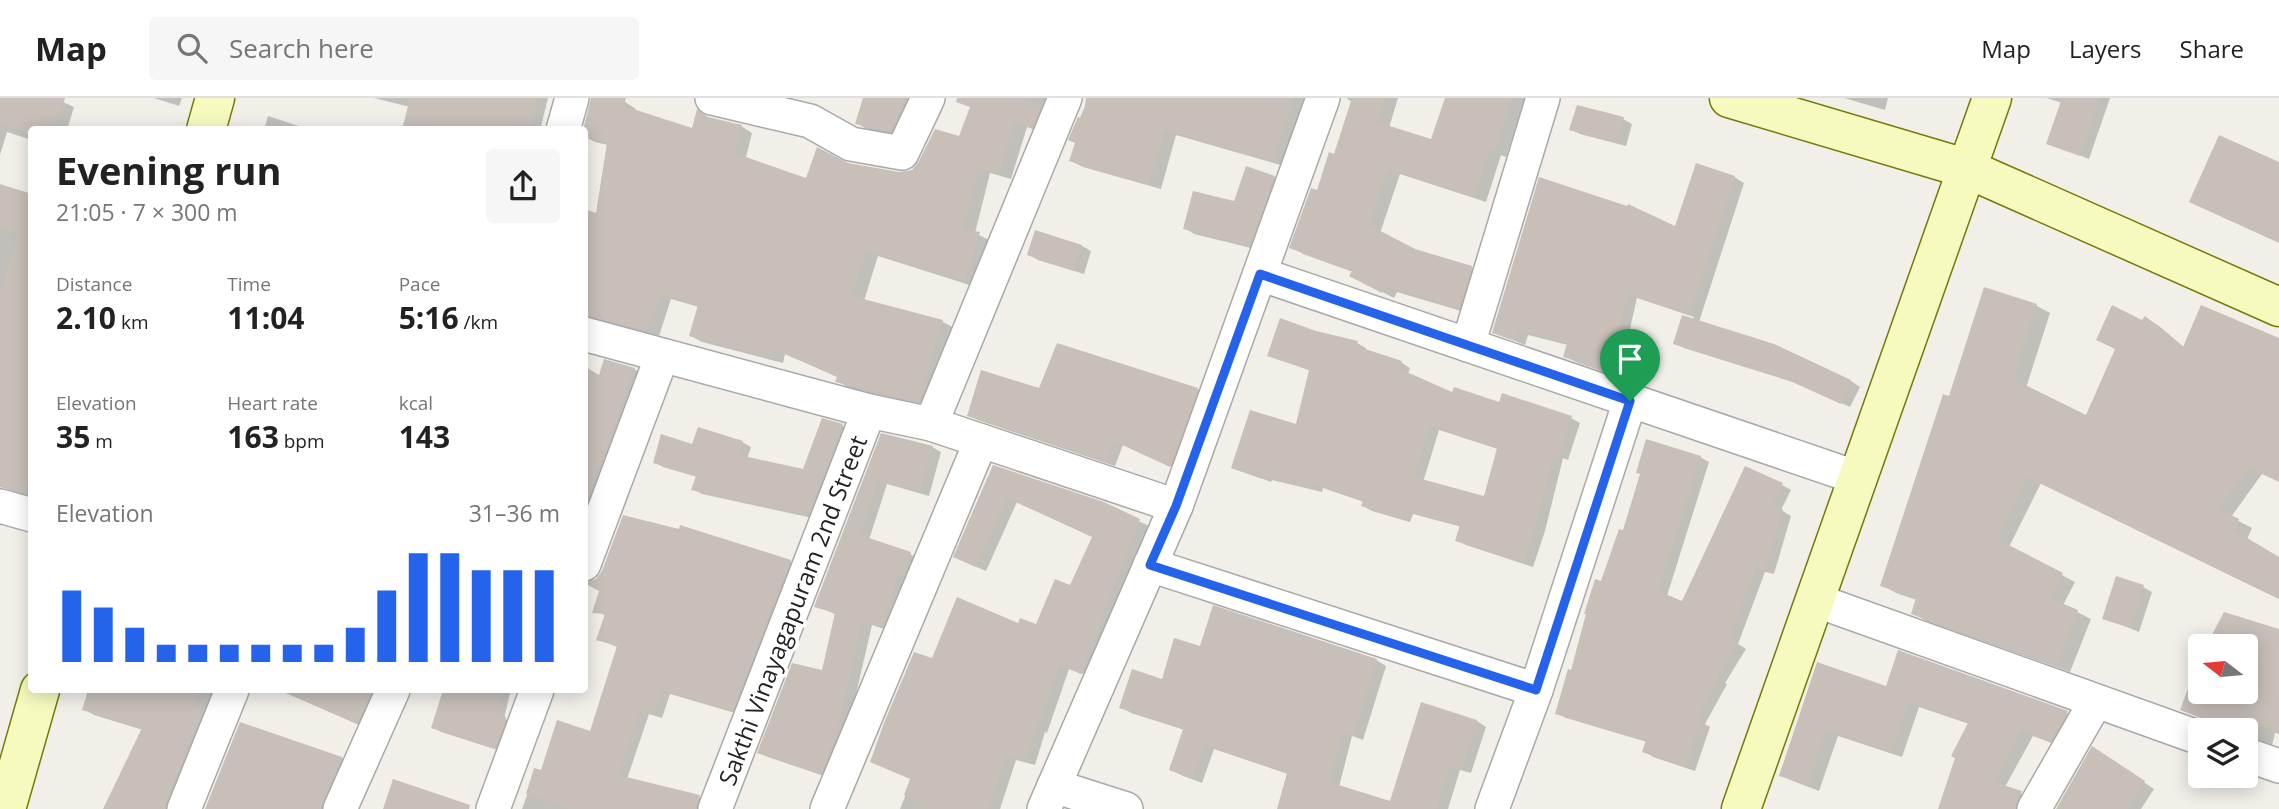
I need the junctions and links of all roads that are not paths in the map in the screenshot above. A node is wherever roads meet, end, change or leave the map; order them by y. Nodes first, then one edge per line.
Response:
1 (215, 98) edge
2 (572, 98) edge
3 (712, 98) edge
4 (928, 98) edge
5 (1065, 98) edge
6 (1323, 98) edge
7 (1543, 98) edge
8 (1729, 98) edge
9 (1992, 98) edge
10 (207, 126) edge
11 (564, 126) edge
12 (1968, 169) junction
13 (1260, 274) junction
14 (2279, 307) edge
15 (588, 335) edge
16 (1468, 345) junction
17 (662, 356) junction
18 (1630, 401) junction
19 (869, 411) junction
20 (931, 424) junction
21 (981, 441) junction
22 (1858, 478) junction
23 (0, 506) edge
24 (1176, 506) junction
25 (28, 514) edge
26 (588, 553) edge
27 (1150, 565) junction
28 (1815, 600) junction
29 (1536, 690) junction
30 (39, 693) edge
31 (232, 693) edge
32 (392, 693) edge
33 (536, 693) edge
34 (2096, 701) junction
35 (2188, 734) edge
36 (2258, 759) edge
37 (2279, 766) edge
38 (1049, 798) edge
39 (6, 809) edge
40 (184, 809) edge
41 (340, 809) edge
42 (493, 809) edge
43 (715, 809) edge
44 (827, 809) edge
45 (1126, 809) edge
46 (1492, 809) edge
47 (1741, 809) edge
48 (2034, 809) edge

1 - 10 main road
2 - 11 street
3 - 4 street
5 - 20 street
6 - 13 street
7 - 16 street
8 - 12 main road
9 - 12 main road
12 - 14 main road
12 - 22 main road
13 - 16 street
13 - 24 street
15 - 17 street
16 - 18 street
17 - 19 street
17 - 26 street
18 - 22 street
18 - 29 street
19 - 20 street
19 - 43 street, Sakthi Vinayagapuram 2nd Street
20 - 21 street
21 - 24 street
21 - 44 street
22 - 28 main road
23 - 25 street
24 - 27 street
27 - 29 street
27 - 38 street
28 - 34 street
28 - 47 main road
29 - 46 street
30 - 39 main road
31 - 40 street
32 - 41 street
33 - 42 street
34 - 35 street
34 - 48 street
36 - 37 street
38 - 45 street

